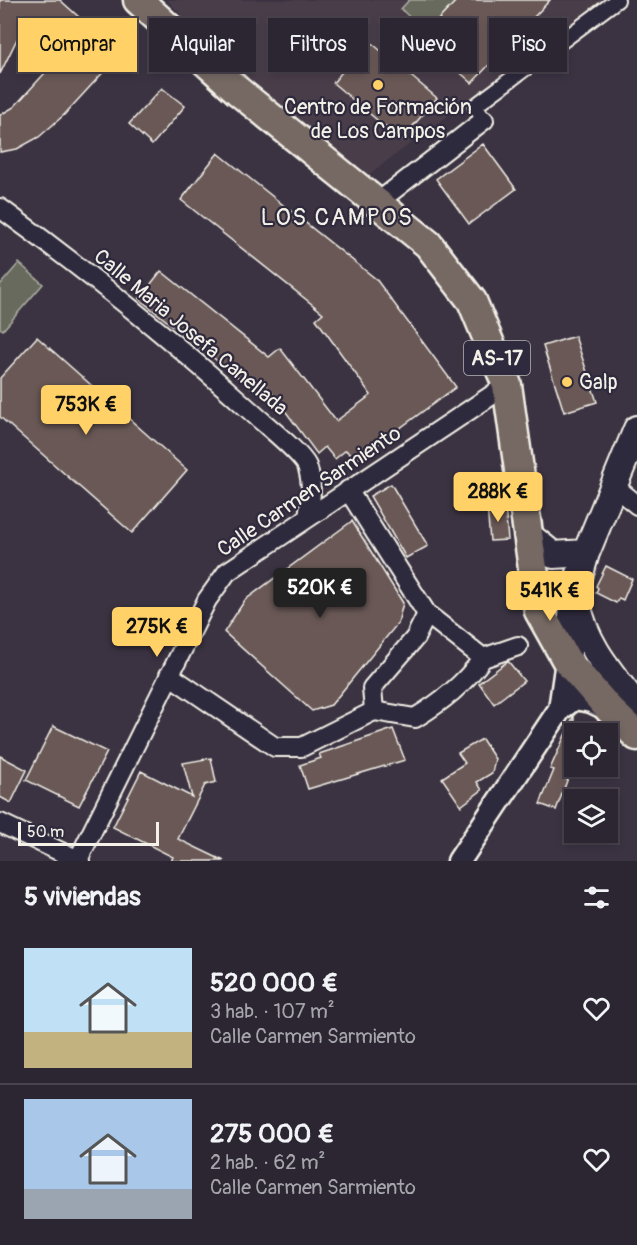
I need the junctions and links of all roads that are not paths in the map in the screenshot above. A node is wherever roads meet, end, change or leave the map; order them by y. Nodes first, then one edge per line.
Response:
1 (138, 0) edge
2 (617, 0) edge
3 (484, 120) joint
4 (378, 202) junction
5 (0, 208) edge
6 (507, 386) junction
7 (637, 429) edge
8 (614, 486) junction
9 (348, 490) junction
10 (637, 505) edge
11 (308, 516) junction
12 (527, 534) junction
13 (586, 553) junction
14 (534, 586) junction
15 (575, 591) junction
16 (427, 614) junction
17 (518, 646) dead end
18 (483, 658) junction
19 (567, 661) junction
20 (169, 675) junction
21 (560, 709) junction
22 (623, 709) edge
23 (374, 711) junction
24 (637, 736) edge
25 (0, 823) edge
26 (79, 861) edge
27 (459, 861) edge

1 - 4 main road, AS-17
2 - 3 street
3 - 4 street
4 - 6 main road, AS-17
5 - 11 street, Calle Maria Josefa Canellada
6 - 9 street, Calle Carmen Sarmiento
6 - 12 main road, AS-17
7 - 8 main road
8 - 10 street
8 - 13 main road
9 - 11 street, Calle Carmen Sarmiento
9 - 16 street
11 - 20 street, Calle Carmen Sarmiento
12 - 13 main road
12 - 14 main road, AS-17
13 - 15 main road
14 - 15 main road
14 - 19 main road, AS-17
15 - 19 main road
15 - 22 main road
16 - 18 street
16 - 23 street
17 - 18 street
18 - 23 street
19 - 21 street
19 - 22 main road, AS-17
20 - 23 street
20 - 26 street, Calle Carmen Sarmiento
21 - 22 street
21 - 27 street
22 - 24 main road, AS-17
25 - 26 street

